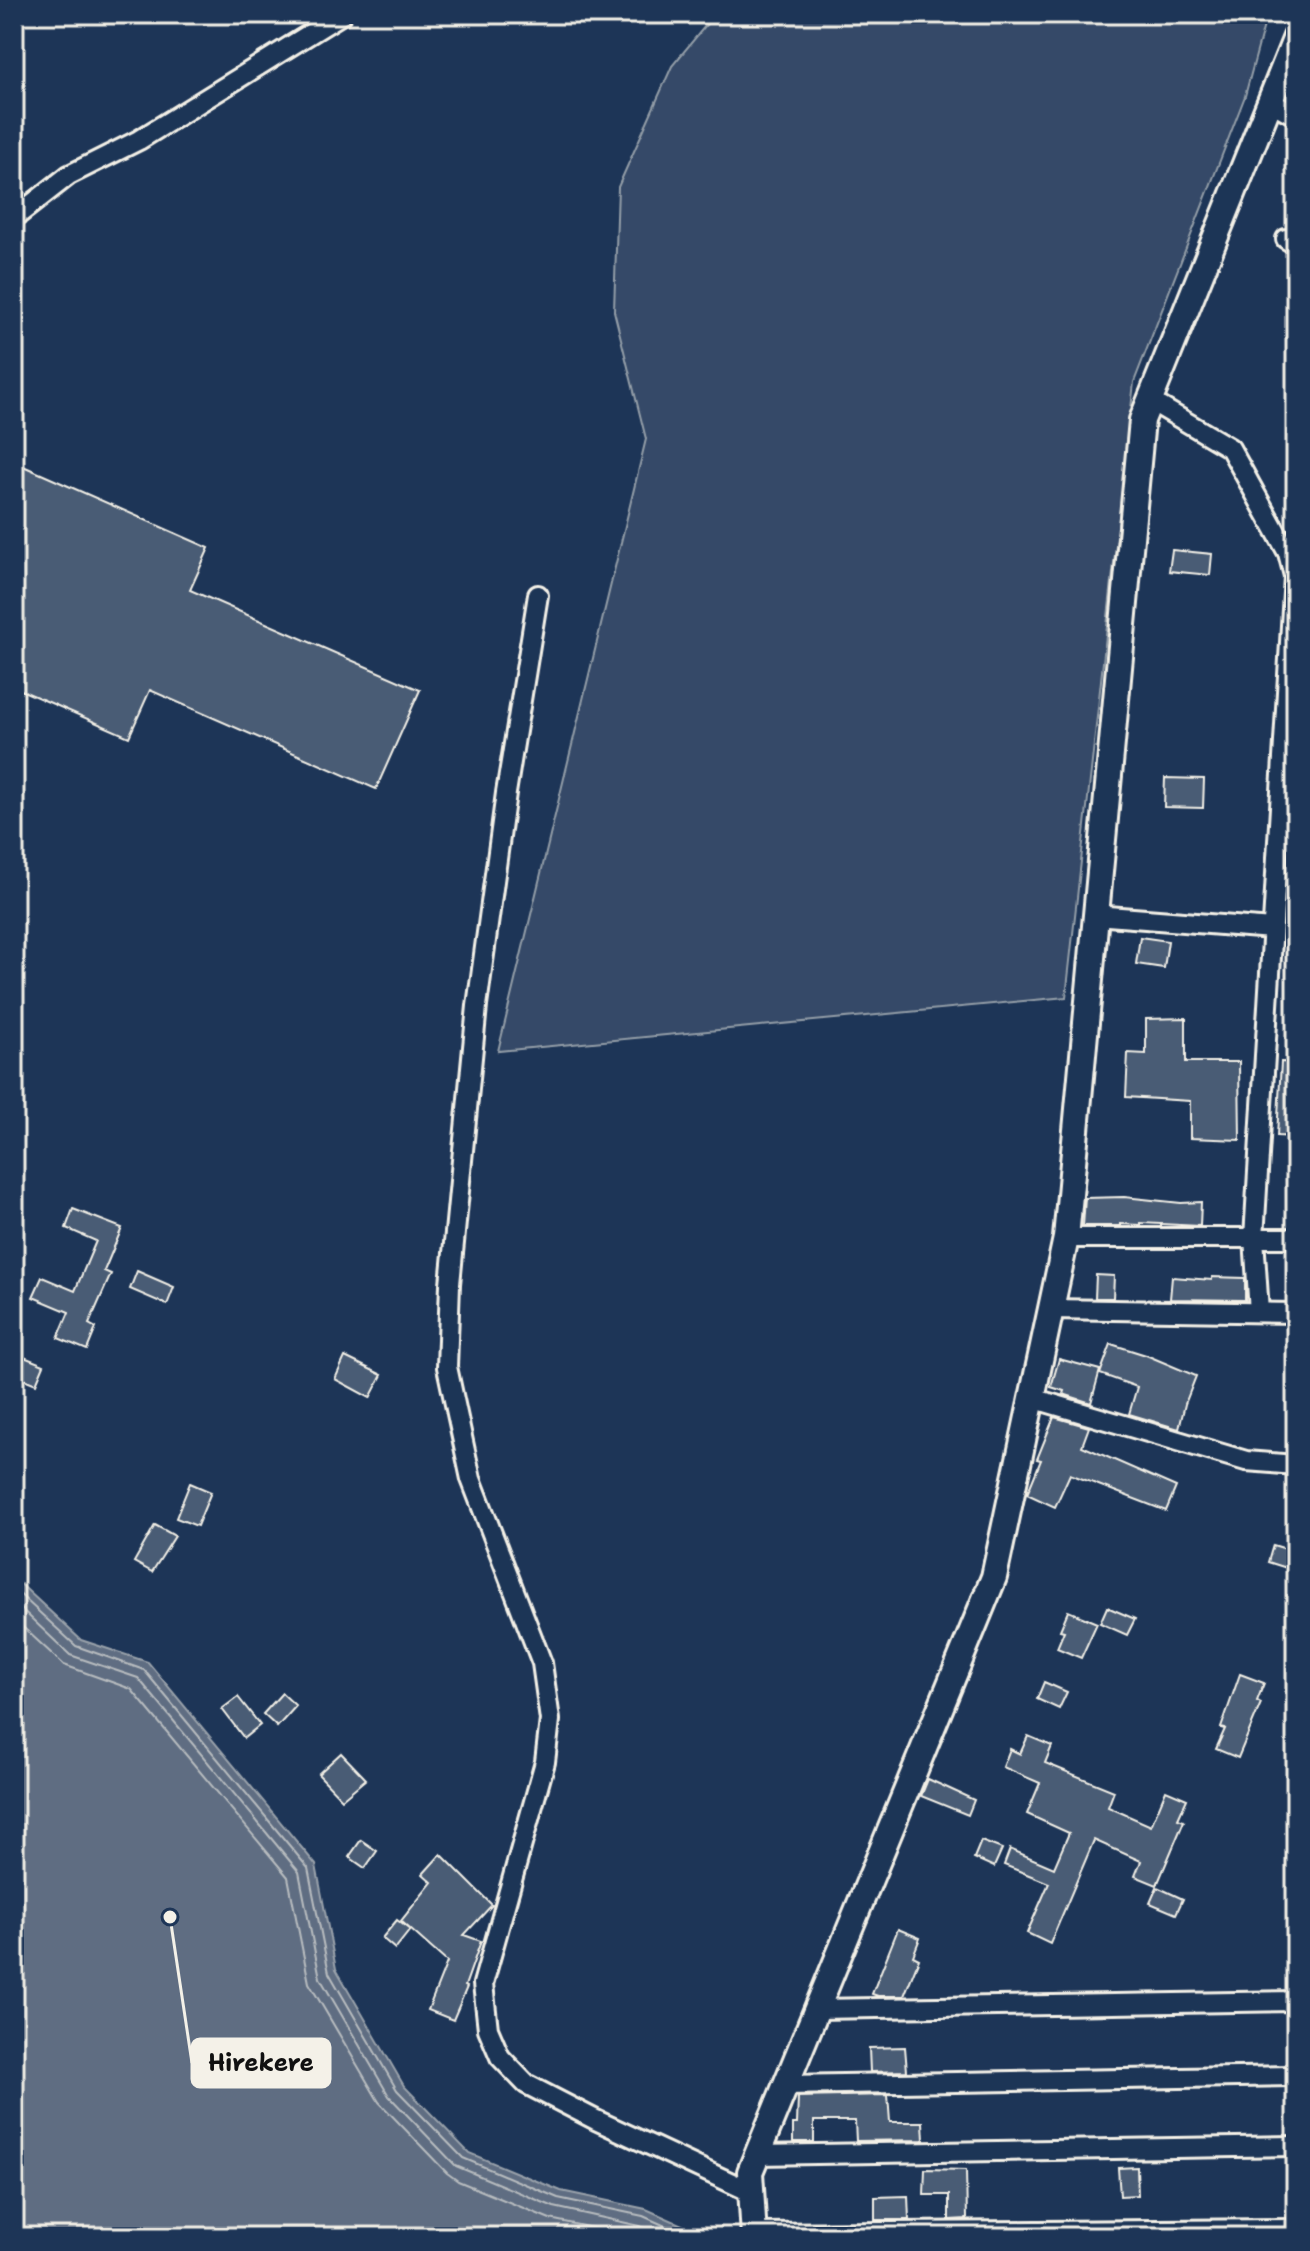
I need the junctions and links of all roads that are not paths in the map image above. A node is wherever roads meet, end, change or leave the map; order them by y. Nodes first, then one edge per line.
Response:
1 (342, 14) edge
2 (1296, 37) edge
3 (1271, 102) junction
4 (1296, 116) edge
5 (14, 218) edge
6 (1148, 403) junction
7 (1293, 549) edge
8 (538, 595) dead end
9 (1095, 915) junction
10 (1272, 929) junction
11 (1066, 1238) junction
12 (1254, 1238) junction
13 (1296, 1238) edge
14 (1051, 1309) junction
15 (1259, 1312) junction
16 (1296, 1313) edge
17 (1032, 1398) junction
18 (1296, 1465) edge
19 (1296, 2001) edge
20 (817, 2009) junction
21 (1296, 2076) edge
22 (786, 2085) junction
23 (1296, 2146) edge
24 (757, 2155) junction
25 (751, 2192) junction
26 (1296, 2229) edge
27 (1223, 2233) edge
28 (1033, 2234) edge
29 (754, 2235) edge

1 - 5 street
2 - 3 street
3 - 4 street
3 - 6 street
6 - 7 street
6 - 9 street
7 - 10 street
8 - 25 street
9 - 10 street
9 - 11 street
10 - 12 street
11 - 12 street
11 - 14 street
12 - 13 street
12 - 15 street
14 - 15 street
14 - 17 street
15 - 16 street
17 - 18 street
17 - 20 street
19 - 20 street
20 - 22 street
21 - 22 street
22 - 24 street
23 - 24 street
24 - 25 street
25 - 29 street
26 - 27 street
27 - 28 street
28 - 29 street

